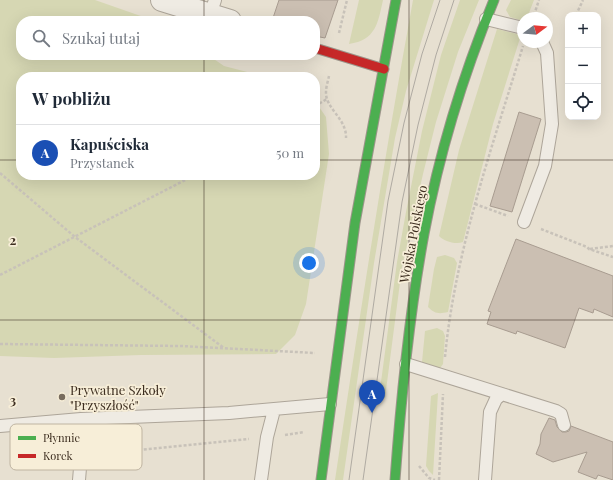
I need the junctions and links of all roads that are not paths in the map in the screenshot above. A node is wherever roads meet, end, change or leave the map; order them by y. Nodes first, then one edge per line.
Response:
1 (162, 0) edge
2 (396, 0) edge
3 (494, 0) edge
4 (218, 12) edge
5 (486, 19) junction
6 (517, 27) edge
7 (545, 48) edge
8 (320, 50) edge
9 (384, 69) junction
10 (524, 222) road end
11 (406, 364) junction
12 (502, 394) junction
13 (330, 404) junction
14 (274, 410) junction
15 (82, 419) junction
16 (23, 424) edge
17 (82, 424) edge
18 (10, 425) edge
19 (564, 425) dead end
20 (0, 426) edge
21 (80, 470) edge
22 (79, 480) edge
23 (261, 480) edge
24 (321, 480) edge
25 (395, 480) edge
26 (485, 480) edge

1 - 4 street
2 - 9 street
3 - 5 street, Wojska Polskiego
5 - 6 lane
5 - 11 street, Wojska Polskiego
7 - 10 lane
8 - 9 street
9 - 13 street
11 - 12 lane
11 - 25 street, Wojska Polskiego
12 - 19 lane
12 - 26 lane
13 - 14 lane
13 - 24 street
14 - 15 lane
14 - 23 lane
15 - 16 lane
15 - 17 lane
18 - 20 lane
21 - 22 lane

